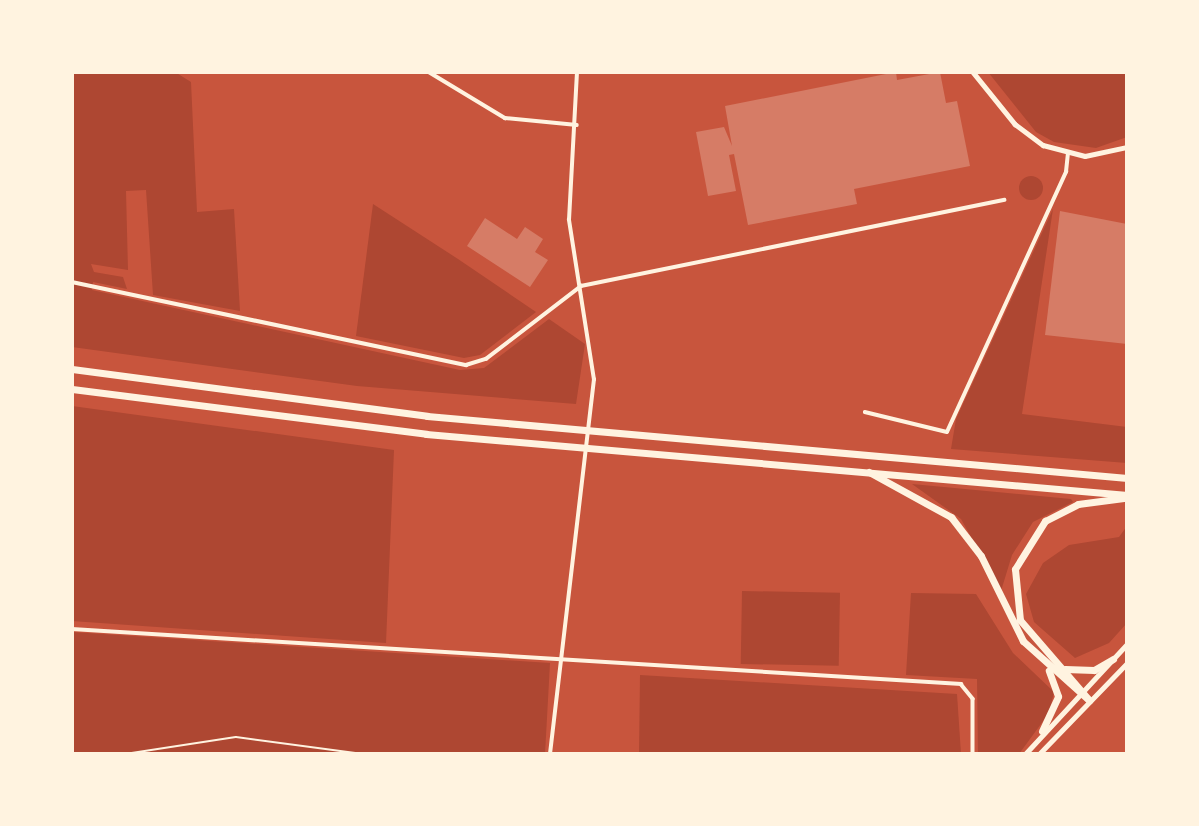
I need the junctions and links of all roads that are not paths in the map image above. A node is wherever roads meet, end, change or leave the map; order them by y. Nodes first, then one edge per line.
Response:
1 (429, 72) edge
2 (577, 72) edge
3 (974, 72) edge
4 (577, 125) junction
5 (1127, 147) edge
6 (1068, 154) junction
7 (1004, 200) dead end
8 (72, 282) edge
9 (582, 286) junction
10 (72, 369) edge
11 (72, 389) edge
12 (865, 412) dead end
13 (862, 469) junction
14 (1127, 478) edge
15 (1127, 496) edge
16 (72, 629) edge
17 (1127, 644) edge
18 (559, 659) junction
19 (1113, 659) junction
20 (1127, 663) edge
21 (1045, 664) junction
22 (1063, 668) junction
23 (1082, 692) junction
24 (1089, 699) junction
25 (1042, 731) junction
26 (550, 754) edge
27 (973, 754) edge
28 (1025, 754) edge
29 (1039, 754) edge

1 - 4 street
2 - 4 street
3 - 6 street
4 - 9 street
5 - 6 street
6 - 12 street
7 - 9 street
8 - 9 street
9 - 18 street
10 - 14 highway
11 - 13 highway
13 - 15 highway
13 - 21 highway
15 - 22 highway
16 - 18 street
17 - 19 main road
18 - 26 street
18 - 27 street
19 - 22 highway
19 - 23 main road
20 - 24 main road
21 - 23 highway
21 - 25 highway
22 - 23 highway
23 - 24 highway
23 - 25 main road
24 - 29 main road
25 - 28 main road

